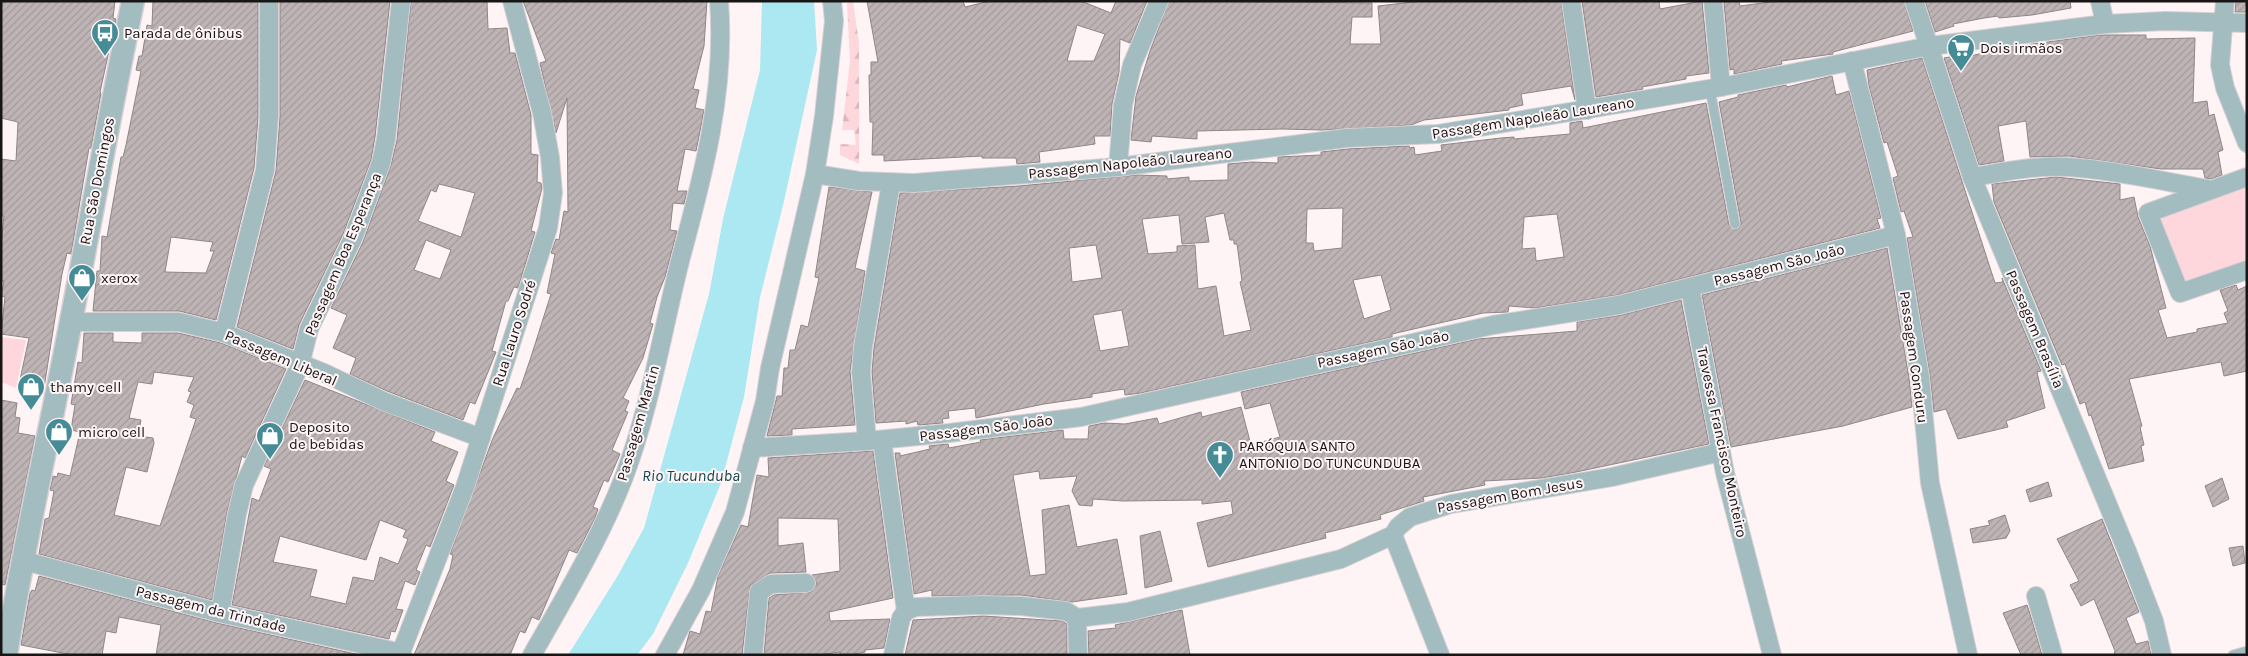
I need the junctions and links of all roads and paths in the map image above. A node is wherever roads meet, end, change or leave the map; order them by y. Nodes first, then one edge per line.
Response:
1 (134, 1) edge
2 (269, 1) edge
3 (401, 1) edge
4 (512, 1) edge
5 (719, 1) edge
6 (832, 1) edge
7 (1159, 1) edge
8 (1571, 1) edge
9 (1713, 1) edge
10 (1914, 1) edge
11 (2100, 1) edge
12 (2225, 1) edge
13 (2223, 23) junction
14 (2247, 23) edge
15 (2105, 24) junction
16 (1930, 46) junction
17 (1852, 61) junction
18 (1715, 88) junction
19 (1588, 110) junction
20 (2247, 143) edge
21 (1118, 167) junction
22 (815, 174) junction
23 (1972, 177) junction
24 (2247, 177) edge
25 (891, 183) junction
26 (2208, 189) junction
27 (1735, 224) dead end
28 (1896, 235) junction
29 (2247, 270) edge
30 (1690, 288) junction
31 (71, 322) junction
32 (224, 333) junction
33 (300, 365) junction
34 (481, 438) junction
35 (874, 440) junction
36 (752, 448) junction
37 (1721, 452) junction
38 (1393, 535) junction
39 (21, 560) junction
40 (806, 583) dead end
41 (2036, 596) dead end
42 (906, 611) junction
43 (220, 613) junction
44 (1077, 618) junction
45 (2247, 651) edge
46 (401, 654) edge
47 (6, 655) edge
48 (532, 655) edge
49 (666, 655) edge
50 (753, 655) edge
51 (893, 655) edge
52 (1078, 655) edge
53 (1440, 655) edge
54 (1772, 655) edge
55 (1968, 655) edge
56 (2053, 655) edge
57 (2162, 655) edge
58 (2233, 655) edge

1 - 31 street, Rua São Domingos
2 - 32 street
3 - 33 street, Passagem Boa Esperança
4 - 34 street, Rua Lauro Sodré
5 - 48 street, Passagem Martin
6 - 22 street
7 - 21 street
8 - 19 street
9 - 18 street
10 - 16 street, Passagem Brasília
11 - 15 street
12 - 13 street
13 - 14 street, Passagem Napoleão Laureano
13 - 15 street, Passagem Napoleão Laureano
13 - 20 street
15 - 16 street, Passagem Napoleão Laureano
16 - 17 street, Passagem Napoleão Laureano
16 - 23 street, Passagem Brasília
17 - 18 street, Passagem Napoleão Laureano
17 - 28 street, Passagem Conduru
18 - 19 street, Passagem Napoleão Laureano
18 - 27 lane
19 - 21 street, Passagem Napoleão Laureano
21 - 25 street, Passagem Napoleão Laureano
22 - 25 street, Passagem Napoleão Laureano
22 - 36 street
23 - 26 street
23 - 57 street, Passagem Brasília
24 - 26 street
25 - 35 street
26 - 29 street
28 - 30 street, Passagem São João
28 - 55 street, Passagem Conduru
30 - 35 street, Passagem São João
30 - 37 street, Travessa Francisco Monteiro
31 - 32 street, Passagem Liberal
31 - 39 street, Rua São Domingos
32 - 33 street, Passagem Liberal
33 - 34 street, Passagem Liberal
33 - 43 street, Passagem Boa Esperança
34 - 46 street, Rua Lauro Sodré
35 - 36 street, Passagem São João
35 - 42 street
36 - 49 street
37 - 38 street, Passagem Bom Jesus
37 - 54 street, Travessa Francisco Monteiro
38 - 44 street, Passagem Bom Jesus
38 - 53 street
39 - 43 street, Passagem da Trindade
39 - 47 street, Rua São Domingos
40 - 50 street
41 - 56 street
42 - 44 street, Passagem Bom Jesus
42 - 51 street
43 - 46 street, Passagem da Trindade
44 - 52 street
45 - 58 lane

